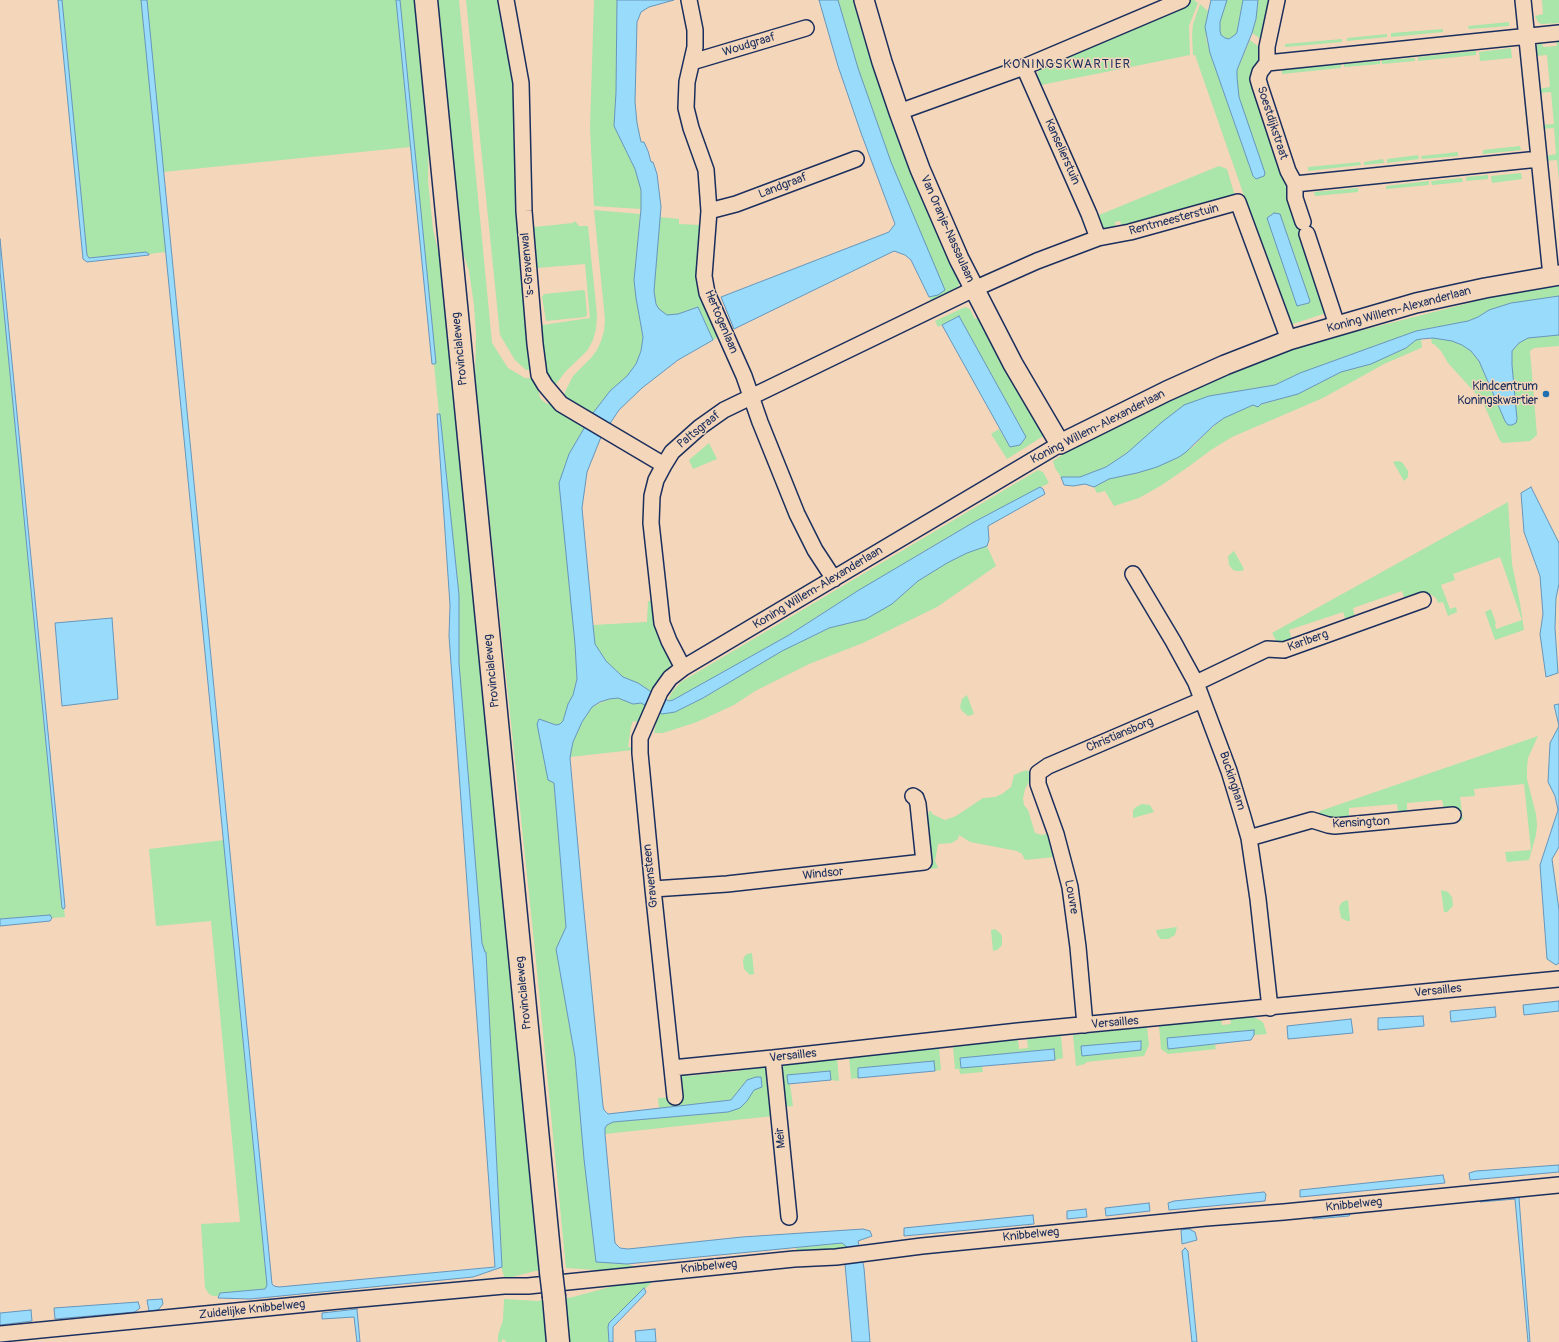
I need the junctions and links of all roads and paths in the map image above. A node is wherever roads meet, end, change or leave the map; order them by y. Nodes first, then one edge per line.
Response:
1 (426, 0) edge
2 (506, 0) edge
3 (689, 0) edge
4 (864, 0) edge
5 (1182, 0) edge
6 (1276, 0) edge
7 (1523, 0) edge
8 (806, 28) dead end
9 (1559, 33) edge
10 (1527, 36) junction
11 (692, 62) junction
12 (1267, 63) junction
13 (1024, 67) junction
14 (899, 112) junction
15 (856, 158) dead end
16 (1539, 159) junction
17 (1296, 184) junction
18 (709, 211) junction
19 (1098, 238) junction
20 (1555, 276) edge
21 (974, 290) junction
22 (1337, 325) junction
23 (1289, 340) junction
24 (753, 398) junction
25 (1060, 444) junction
26 (664, 465) junction
27 (1133, 574) dead end
28 (834, 579) junction
29 (1423, 600) dead end
30 (683, 668) junction
31 (1196, 683) junction
32 (1202, 700) junction
33 (1038, 773) joint
34 (912, 796) dead end
35 (1453, 815) dead end
36 (1249, 838) junction
37 (652, 889) junction
38 (1559, 979) edge
39 (1270, 1008) junction
40 (1085, 1025) junction
41 (773, 1058) junction
42 (672, 1068) junction
43 (675, 1097) dead end
44 (1559, 1185) edge
45 (789, 1217) dead end
46 (504, 1286) joint
47 (0, 1334) edge
48 (558, 1342) edge

1 - 48 main road, Provincialeweg, bridge
2 - 26 street, 's-Gravenwal
3 - 11 street, Hertogenlaan
4 - 14 street, Van Oranje-Nassaulaan
5 - 13 street
6 - 12 street
7 - 10 street, Koning Willem-Alexanderlaan
8 - 11 street, Woudgraaf
9 - 10 street
10 - 12 street
10 - 16 street, Koning Willem-Alexanderlaan
11 - 18 street, Hertogenlaan
12 - 17 street, Soestdijkstraat
13 - 14 street
13 - 19 street, Kanselierstuin
14 - 21 street, Van Oranje-Nassaulaan
15 - 18 street, Landgraaf
16 - 17 street
16 - 20 street, Koning Willem-Alexanderlaan
17 - 22 street
18 - 24 street, Hertogenlaan
19 - 21 street, Rentmeesterstuin
19 - 23 street, Rentmeesterstuin
20 - 22 street, Koning Willem-Alexanderlaan
21 - 24 street, Paltsgraaf
21 - 25 street, Van Oranje-Nassaulaan
22 - 23 street, Koning Willem-Alexanderlaan
23 - 25 street, Koning Willem-Alexanderlaan
24 - 26 street, Paltsgraaf
24 - 28 street, Hertogenlaan
25 - 28 street, Koning Willem-Alexanderlaan
26 - 30 street, Paltsgraaf
27 - 31 street, Buckingham
28 - 30 street, Koning Willem-Alexanderlaan
29 - 31 street, Karlberg
30 - 37 street, Gravensteen
31 - 32 street, Buckingham
32 - 33 street, Christiansborg
32 - 36 street, Buckingham
33 - 40 street, Louvre
34 - 37 street, Windsor
35 - 36 street, Kensington
36 - 39 street, Buckingham
37 - 42 street, Gravensteen
38 - 39 street, Versailles
39 - 40 street, Versailles
40 - 41 street, Versailles
41 - 42 street, Versailles
41 - 45 street, Meir
42 - 43 street, Gravensteen
44 - 46 street, Knibbelweg
46 - 47 street, Zuidelijke Knibbelweg

